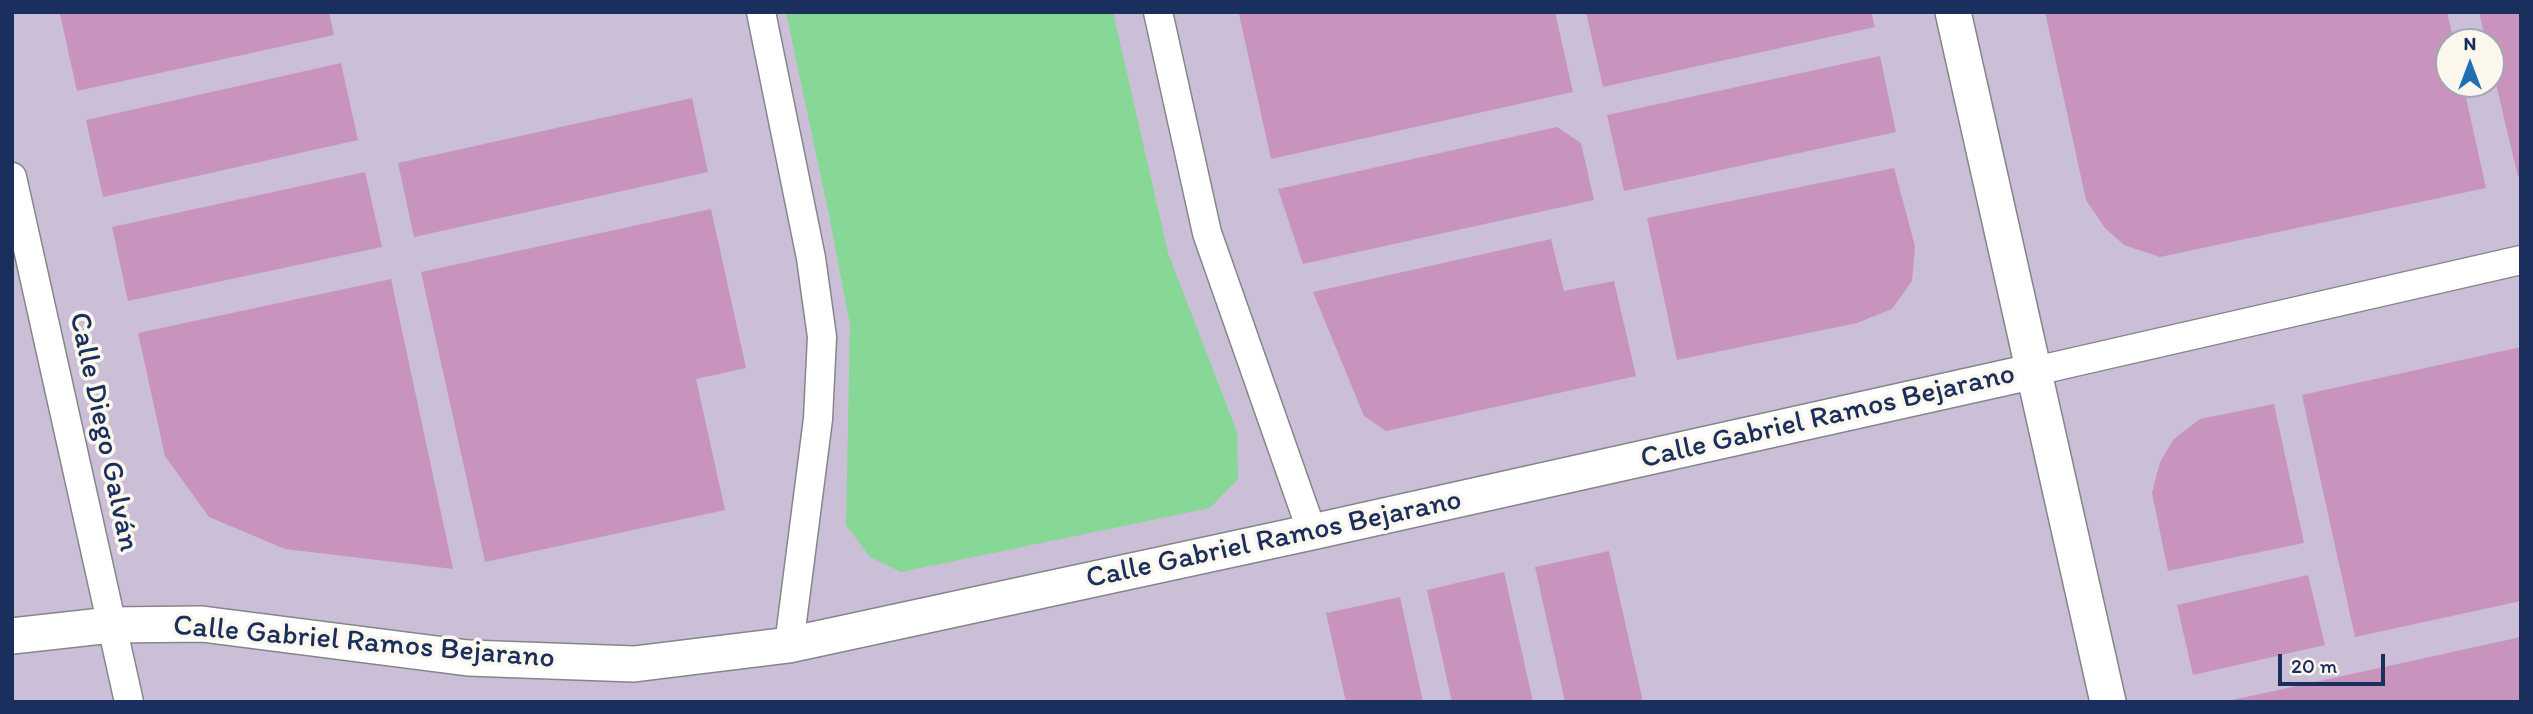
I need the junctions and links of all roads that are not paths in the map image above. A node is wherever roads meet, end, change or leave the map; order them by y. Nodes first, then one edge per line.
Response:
1 (761, 12) edge
2 (1158, 12) edge
3 (1953, 12) edge
4 (12, 177) edge
5 (2521, 260) edge
6 (2035, 371) junction
7 (1312, 532) junction
8 (111, 625) junction
9 (12, 636) edge
10 (789, 645) junction
11 (129, 702) edge
12 (2108, 702) edge

1 - 10 street
2 - 7 street
3 - 6 street
4 - 8 street, Calle Diego Galván
5 - 6 street, Calle Gabriel Ramos Bejarano
6 - 7 street, Calle Gabriel Ramos Bejarano
6 - 12 street
7 - 10 street, Calle Gabriel Ramos Bejarano
8 - 9 street, Calle Gabriel Ramos Bejarano
8 - 10 street, Calle Gabriel Ramos Bejarano
8 - 11 street, Calle Diego Galván

